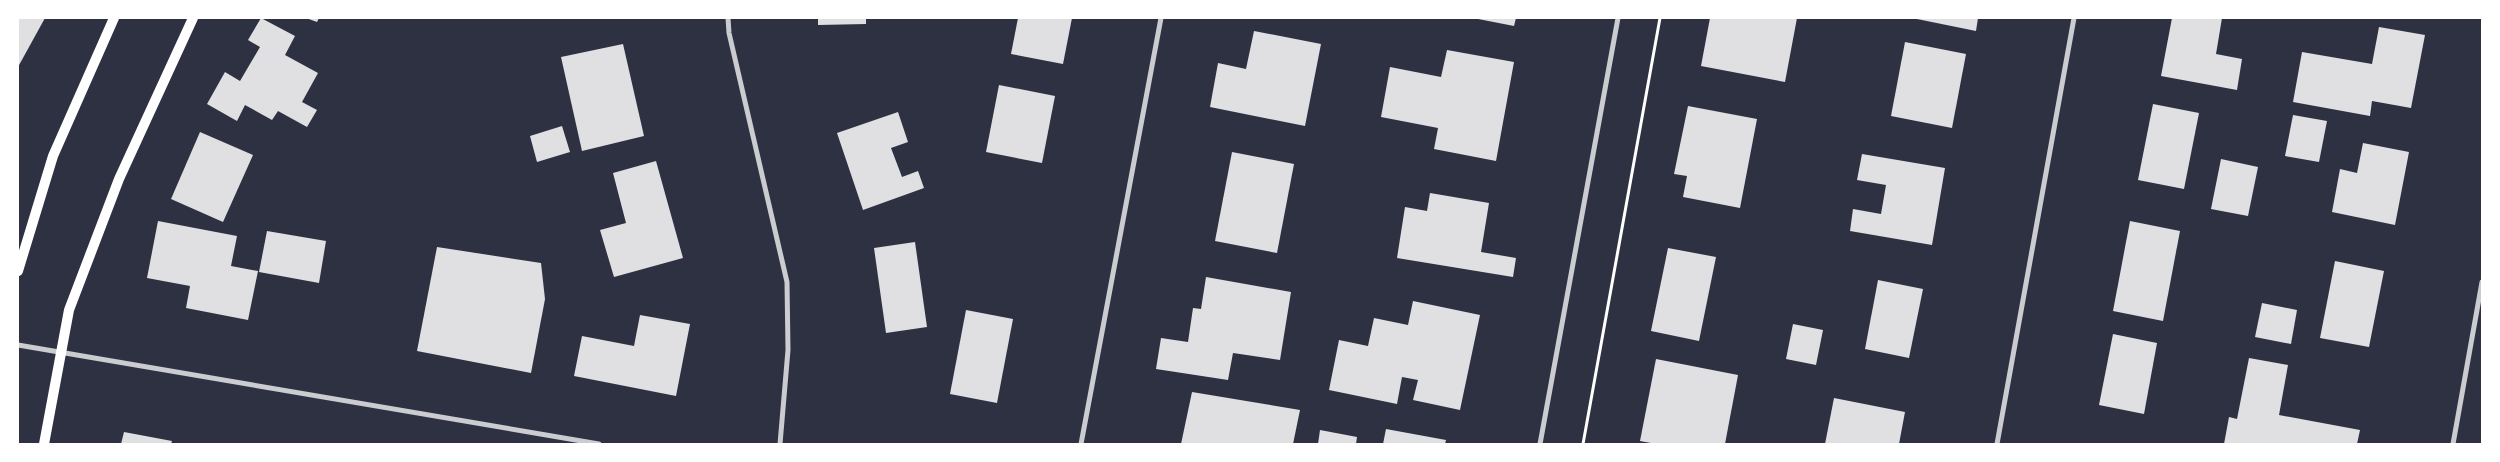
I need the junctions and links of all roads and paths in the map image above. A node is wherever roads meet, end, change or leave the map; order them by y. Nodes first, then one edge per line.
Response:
1 (114, 18) edge
2 (193, 18) edge
3 (728, 18) edge
4 (1161, 18) edge
5 (1618, 18) edge
6 (1660, 18) edge
7 (2074, 18) edge
8 (18, 270) edge
9 (2482, 282) edge
10 (18, 344) edge
11 (61, 352) junction
12 (44, 444) edge
13 (599, 444) edge
14 (780, 444) edge
15 (1081, 444) edge
16 (1540, 444) edge
17 (1583, 444) edge
18 (1997, 444) edge
19 (2453, 444) edge

1 - 8 main road
2 - 11 main road
3 - 14 street
4 - 15 street
5 - 16 street
6 - 17 path
7 - 18 street
9 - 19 street
10 - 11 street
11 - 12 main road
11 - 13 street

